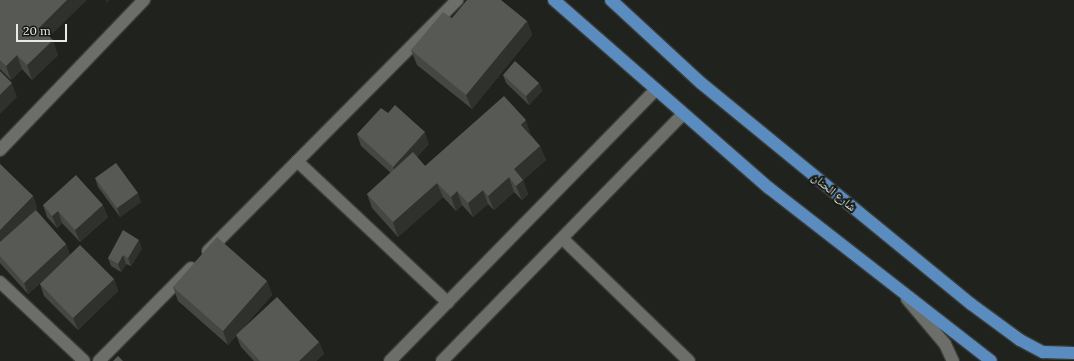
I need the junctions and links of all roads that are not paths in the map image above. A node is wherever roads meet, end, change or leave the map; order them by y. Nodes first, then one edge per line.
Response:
1 (144, 0) edge
2 (457, 0) edge
3 (554, 0) edge
4 (611, 0) edge
5 (656, 89) junction
6 (683, 114) junction
7 (0, 150) edge
8 (297, 161) junction
9 (564, 240) junction
10 (0, 282) edge
11 (902, 293) junction
12 (448, 303) junction
13 (1074, 353) edge
14 (1074, 359) edge
15 (84, 361) edge
16 (99, 361) edge
17 (390, 361) edge
18 (442, 361) edge
19 (689, 361) edge
20 (953, 361) edge
21 (991, 361) edge
22 (1069, 361) edge

1 - 7 street
2 - 8 street
3 - 5 main road
4 - 13 main road, شارع الحنان
5 - 6 main road
5 - 12 street
6 - 9 street
6 - 11 main road
8 - 12 street
8 - 16 street
9 - 18 street
9 - 19 street
10 - 15 street
11 - 20 street
11 - 21 main road
12 - 17 street
14 - 22 main road

